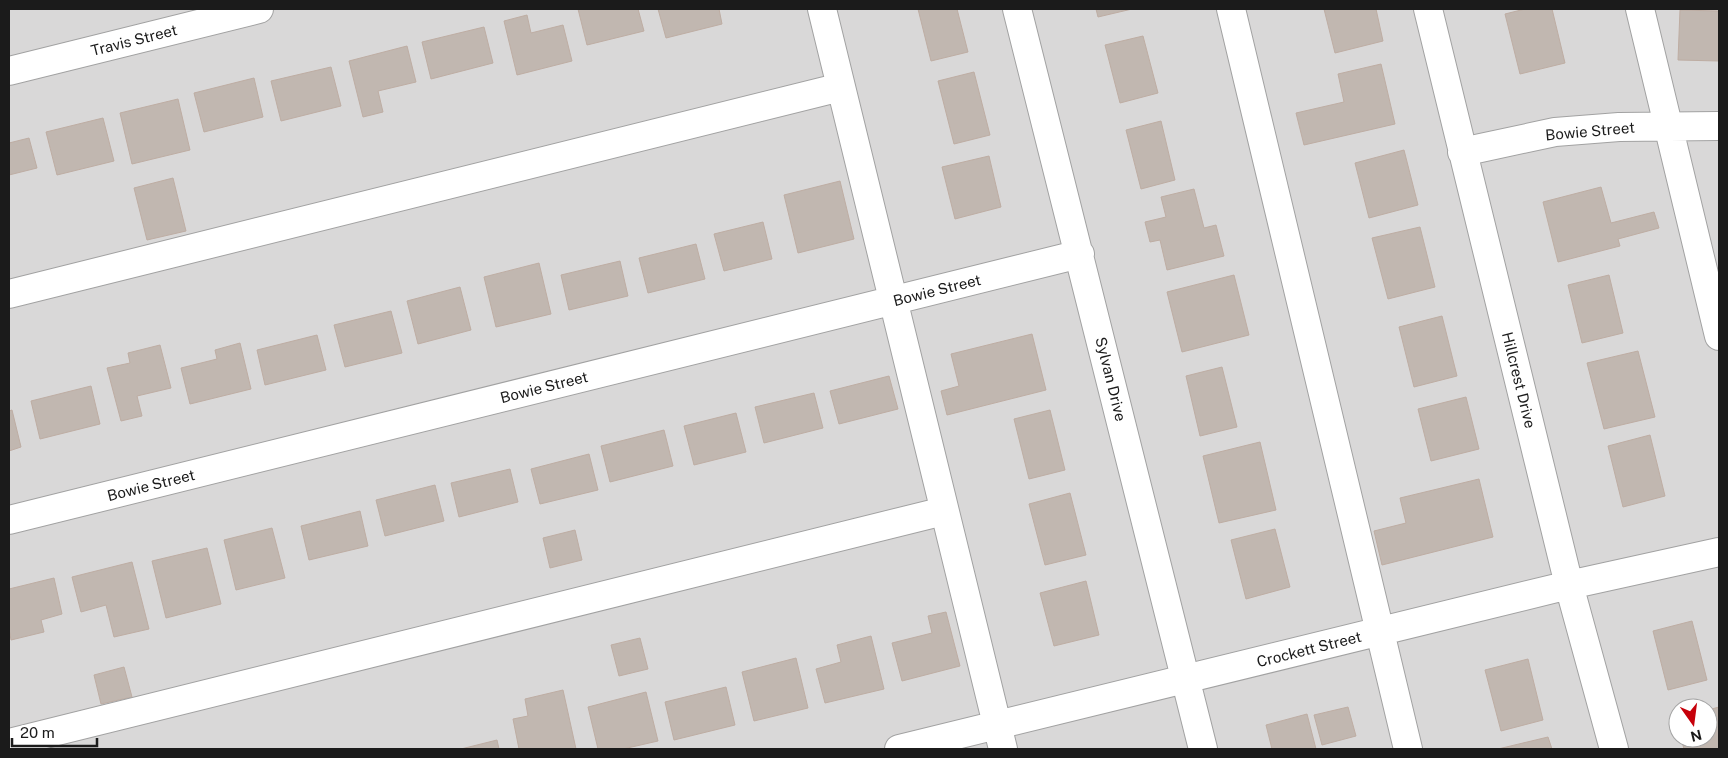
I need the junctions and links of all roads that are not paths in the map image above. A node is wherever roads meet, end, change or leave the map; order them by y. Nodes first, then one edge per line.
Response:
1 (258, 9) edge
2 (822, 9) edge
3 (1017, 9) edge
4 (1231, 9) edge
5 (1428, 9) edge
6 (1640, 9) edge
7 (9, 71) edge
8 (841, 87) junction
9 (1669, 126) junction
10 (1719, 126) edge
11 (1462, 152) junction
12 (1080, 254) junction
13 (9, 294) edge
14 (893, 301) junction
15 (1718, 328) edge
16 (944, 511) junction
17 (9, 520) edge
18 (1719, 552) edge
19 (1569, 585) junction
20 (1380, 632) junction
21 (1186, 679) junction
22 (1000, 737) edge
23 (9, 743) edge
24 (898, 749) edge
25 (1203, 749) edge
26 (1408, 749) edge
27 (1614, 749) edge

1 - 7 street, Travis Street
2 - 8 street
3 - 12 street, Sylvan Drive
4 - 20 street
5 - 11 street, Hillcrest Drive
6 - 9 street
8 - 13 street
8 - 14 street
9 - 10 street, Bowie Street
9 - 11 street, Bowie Street
9 - 15 street
11 - 19 street, Hillcrest Drive
12 - 14 street, Bowie Street
12 - 21 street, Sylvan Drive
14 - 16 street
14 - 17 street, Bowie Street
16 - 22 street
16 - 23 street
18 - 19 street, Crockett Street
19 - 20 street, Crockett Street
19 - 27 street, Hillcrest Drive
20 - 21 street, Crockett Street
20 - 26 street
21 - 22 street, Crockett Street
21 - 25 street, Sylvan Drive
22 - 24 street, Crockett Street

